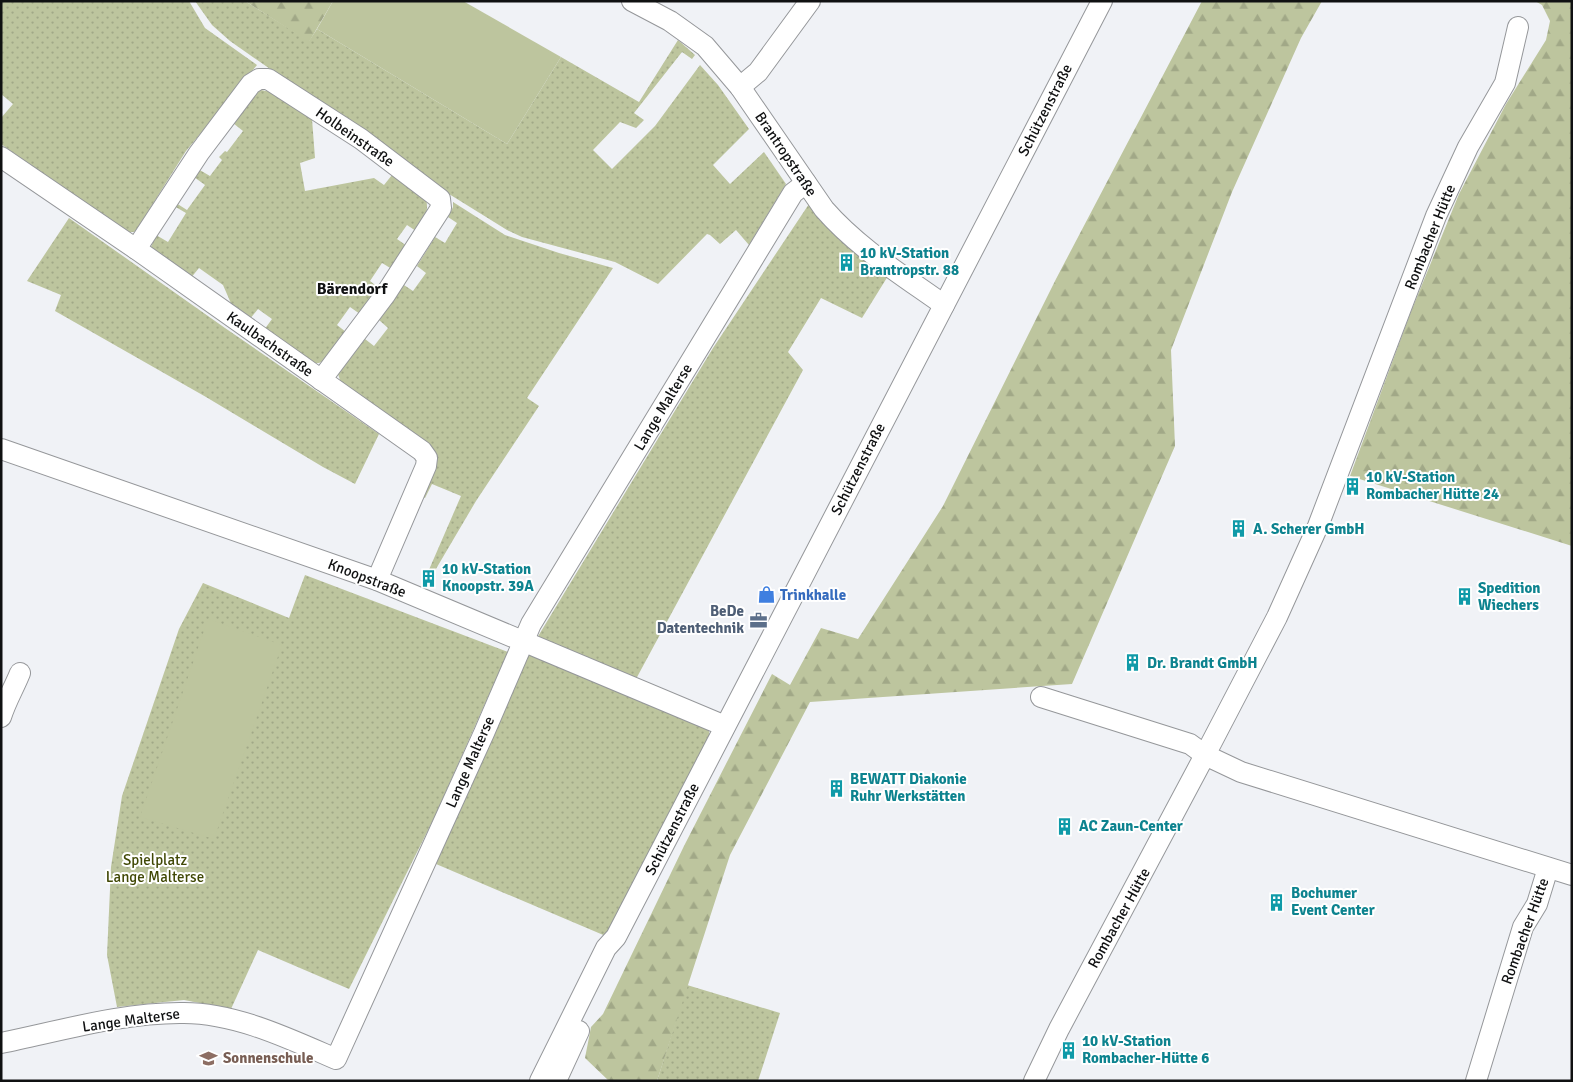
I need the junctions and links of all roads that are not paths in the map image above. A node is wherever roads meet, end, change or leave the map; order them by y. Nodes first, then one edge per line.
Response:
1 (632, 1) edge
2 (810, 1) edge
3 (1102, 1) edge
4 (1518, 27) dead end
5 (740, 87) junction
6 (1, 157) edge
7 (806, 183) junction
8 (136, 249) junction
9 (944, 305) junction
10 (321, 380) junction
11 (1, 450) edge
12 (377, 580) junction
13 (523, 641) junction
14 (20, 673) dead end
15 (1041, 697) dead end
16 (1, 717) edge
17 (725, 726) junction
18 (1205, 755) junction
19 (1548, 868) junction
20 (1572, 875) edge
21 (1, 1043) edge
22 (550, 1080) edge
23 (1034, 1081) edge
24 (1476, 1081) edge

1 - 5 street, Brantropstraße
2 - 5 street
3 - 9 street, Schützenstraße
4 - 18 street, Rombacher Hütte
5 - 7 street, Brantropstraße
6 - 8 street, Kaulbachstraße
7 - 9 street, Brantropstraße
7 - 13 street, Lange Malterse
8 - 10 street, Kaulbachstraße
8 - 10 street, Holbeinstraße
9 - 17 street, Schützenstraße
10 - 12 street, Kaulbachstraße
11 - 12 street, Knoopstraße
12 - 13 street, Knoopstraße
13 - 17 street, Knoopstraße
13 - 21 street, Lange Malterse
14 - 16 street
15 - 18 street, Rombacher Hütte
17 - 22 street, Schützenstraße
18 - 19 street, Rombacher Hütte
18 - 23 street, Rombacher Hütte
19 - 20 street, Rombacher Hütte
19 - 24 street, Rombacher Hütte

